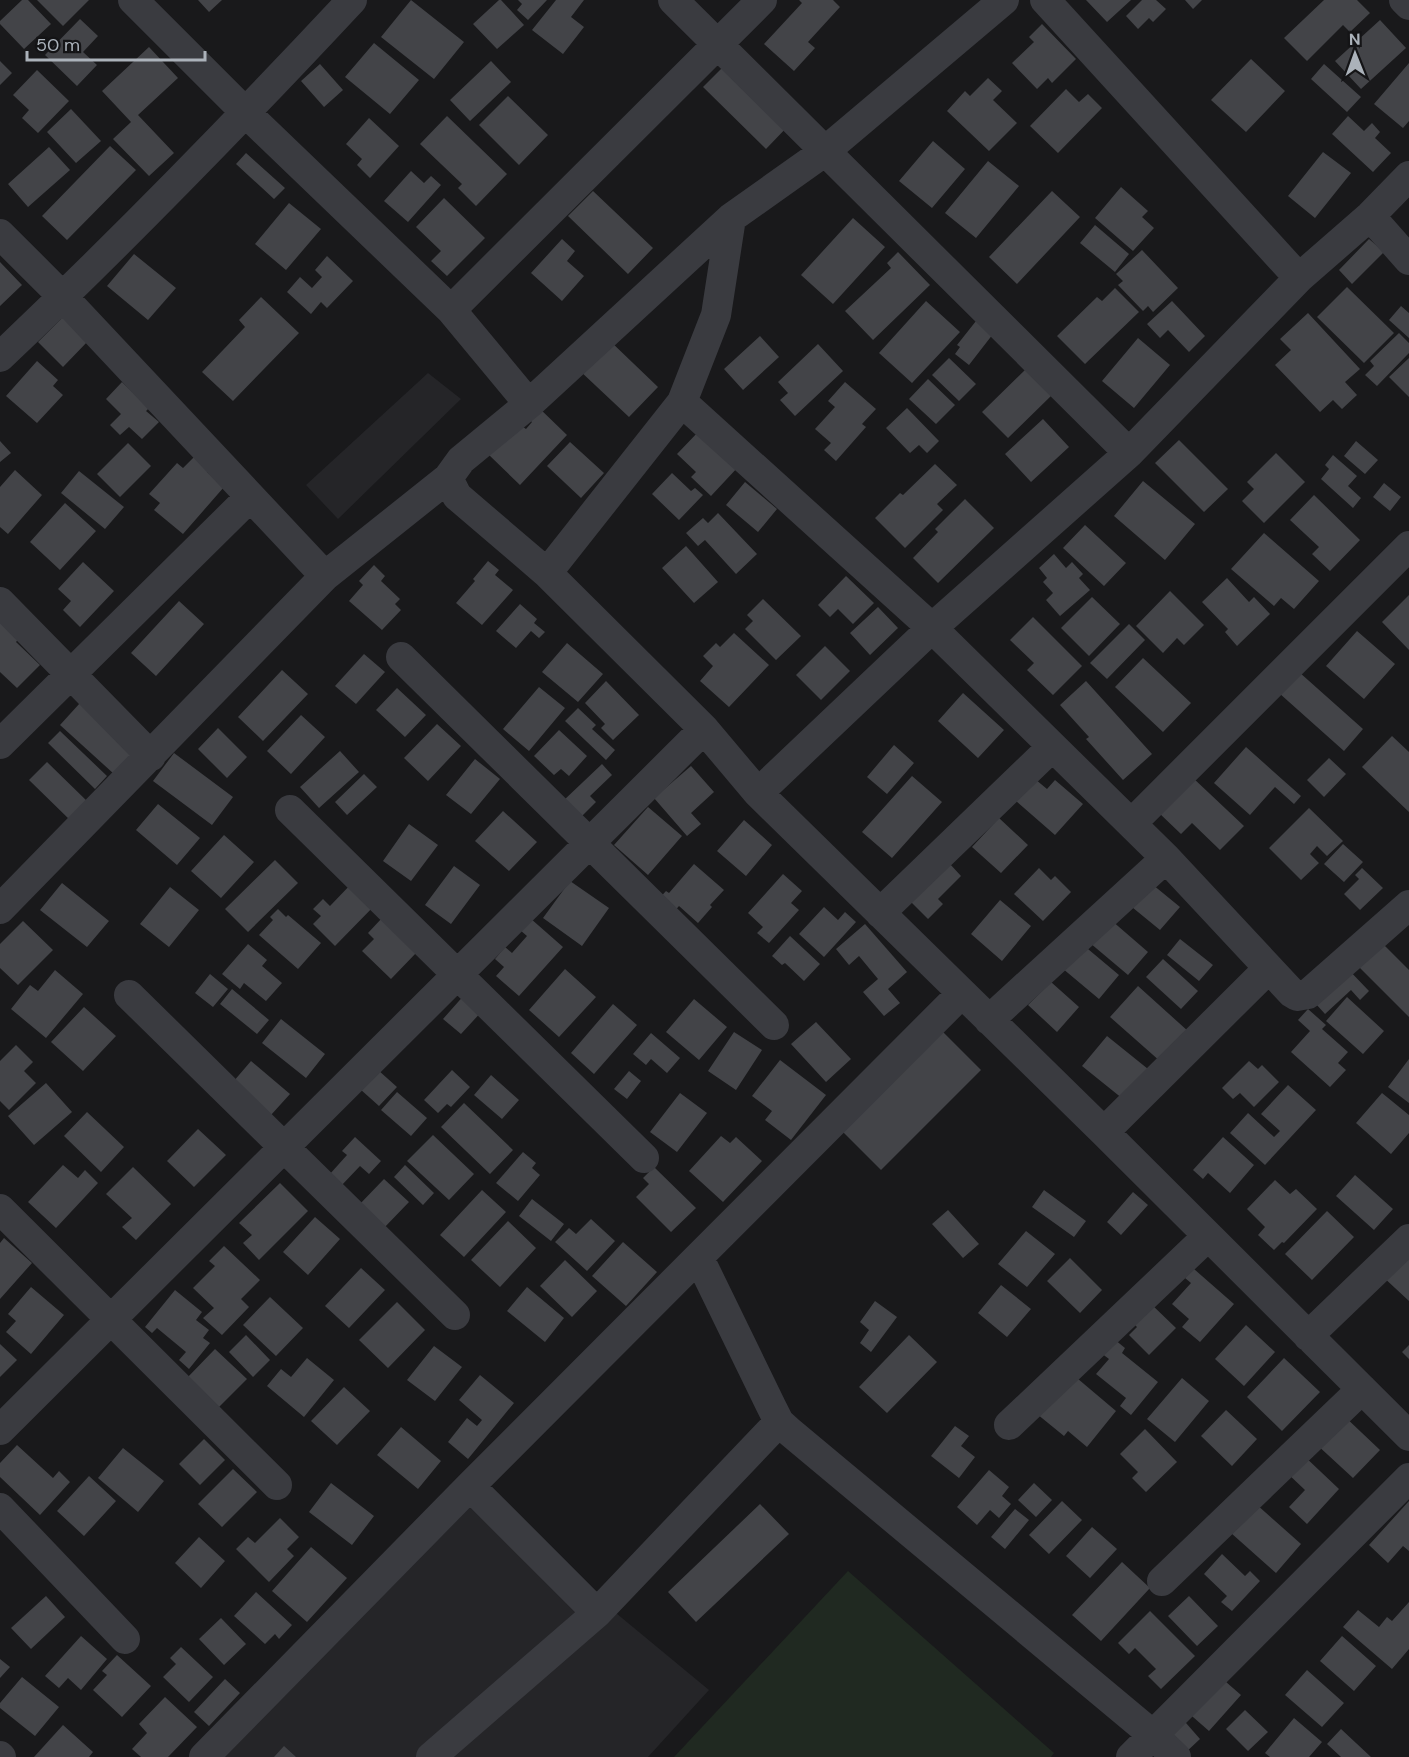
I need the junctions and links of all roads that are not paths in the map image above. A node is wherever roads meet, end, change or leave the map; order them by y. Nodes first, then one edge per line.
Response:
1 (133, 0) edge
2 (352, 0) edge
3 (673, 0) edge
4 (762, 0) edge
5 (1004, 0) edge
6 (1045, 0) edge
7 (1404, 0) edge
8 (1409, 5) edge
9 (718, 44) junction
10 (246, 113) junction
11 (824, 152) junction
12 (1409, 176) edge
13 (1370, 216) junction
14 (731, 218) junction
15 (0, 234) edge
16 (1409, 260) edge
17 (1299, 278) junction
18 (63, 297) junction
19 (451, 310) junction
20 (0, 357) edge
21 (682, 402) junction
22 (529, 404) junction
23 (1130, 453) junction
24 (448, 478) junction
25 (250, 497) junction
26 (1409, 546) edge
27 (547, 573) junction
28 (325, 576) junction
29 (0, 602) edge
30 (932, 628) junction
31 (401, 657) dead end
32 (70, 675) junction
33 (704, 729) junction
34 (0, 744) edge
35 (1052, 747) junction
36 (151, 756) junction
37 (758, 793) junction
38 (290, 810) dead end
39 (1132, 823) junction
40 (590, 843) junction
41 (1166, 858) junction
42 (1409, 905) edge
43 (0, 909) edge
44 (880, 913) junction
45 (1268, 969) junction
46 (458, 975) junction
47 (962, 993) junction
48 (129, 995) dead end
49 (989, 1020) junction
50 (774, 1025) dead end
51 (1104, 1132) junction
52 (284, 1148) junction
53 (644, 1158) dead end
54 (0, 1209) edge
55 (1208, 1236) junction
56 (1409, 1239) edge
57 (699, 1258) junction
58 (455, 1315) dead end
59 (111, 1320) junction
60 (1308, 1336) junction
61 (1362, 1389) junction
62 (779, 1422) junction
63 (1008, 1425) dead end
64 (0, 1430) edge
65 (1409, 1436) edge
66 (1409, 1478) edge
67 (277, 1485) dead end
68 (470, 1486) junction
69 (0, 1508) edge
70 (1162, 1581) dead end
71 (597, 1613) junction
72 (125, 1639) dead end
73 (1153, 1735) junction
74 (204, 1757) edge
75 (431, 1757) edge
76 (1131, 1757) edge
77 (1176, 1757) edge

1 - 10 street
2 - 10 street
3 - 9 street
4 - 9 street
5 - 11 street
6 - 17 street
7 - 8 street
9 - 11 street
9 - 19 street
10 - 18 street
10 - 19 street
11 - 14 street
11 - 23 street
12 - 13 street
13 - 16 street
13 - 17 street
14 - 21 street
14 - 22 street
15 - 18 street
17 - 23 street
18 - 20 street
18 - 25 street
19 - 22 street
21 - 27 street
21 - 30 street
22 - 24 street
23 - 30 street
24 - 27 street
24 - 28 street
25 - 28 street
25 - 32 street
26 - 39 street
27 - 33 street
28 - 36 street
29 - 32 street
30 - 35 street
30 - 37 street
31 - 40 street
32 - 34 street
32 - 36 street
33 - 37 street
33 - 40 street
35 - 39 street
35 - 44 street
36 - 43 street
37 - 44 street
38 - 46 street
39 - 41 street
40 - 46 street
40 - 50 street
41 - 45 street
41 - 49 street
42 - 45 street
44 - 47 street
45 - 51 street
46 - 52 street
46 - 53 street
47 - 49 street
47 - 57 street
48 - 52 street
49 - 51 street
51 - 55 street
52 - 58 street
52 - 59 street
54 - 59 street
55 - 60 street
55 - 63 street
56 - 60 street
57 - 62 street
57 - 68 street
59 - 64 street
59 - 67 street
60 - 61 street
61 - 65 street
61 - 70 street
62 - 71 street
62 - 73 street
66 - 73 street
68 - 71 street
68 - 74 street
69 - 72 street
71 - 75 street
73 - 76 street
73 - 77 street

